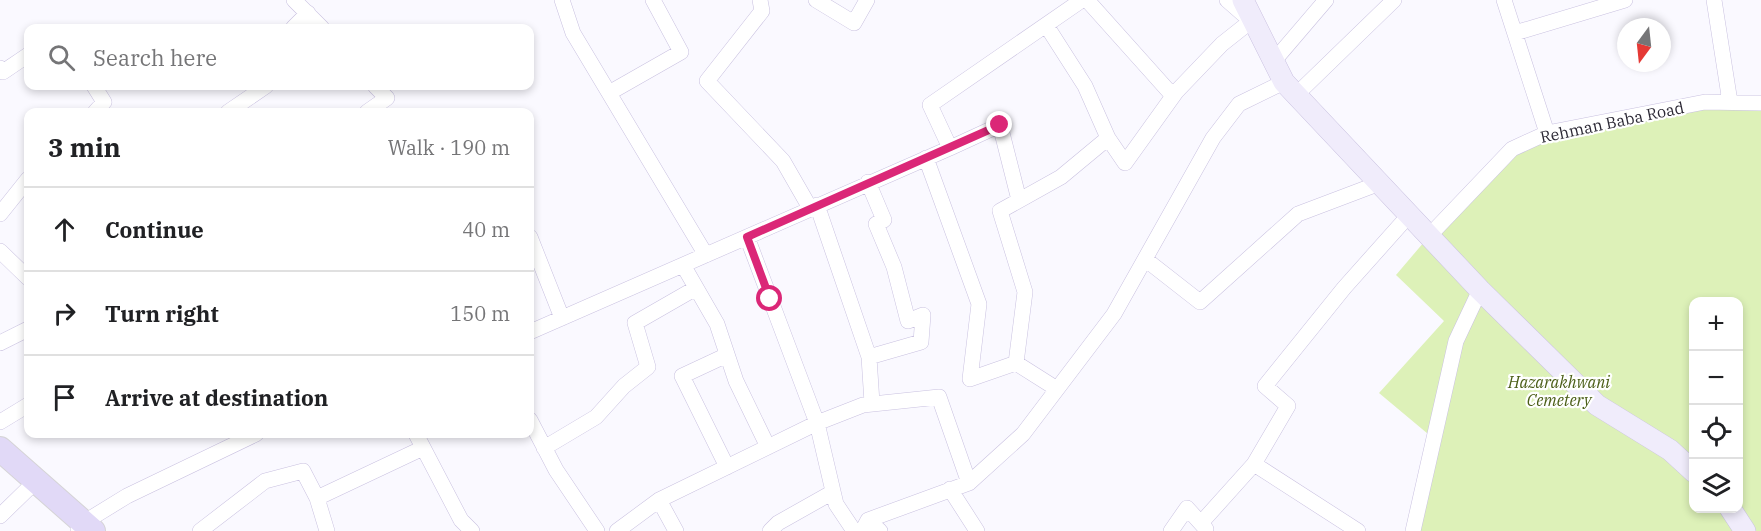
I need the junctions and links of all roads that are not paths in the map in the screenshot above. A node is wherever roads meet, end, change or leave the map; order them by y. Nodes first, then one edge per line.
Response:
1 (294, 0) edge
2 (562, 0) edge
3 (653, 0) edge
4 (760, 0) edge
5 (816, 0) edge
6 (867, 0) edge
7 (1085, 0) edge
8 (1227, 0) edge
9 (1243, 0) edge
10 (1326, 0) edge
11 (1394, 0) edge
12 (1504, 0) edge
13 (1625, 0) edge
14 (1714, 0) edge
15 (308, 13) junction
16 (1251, 21) junction
17 (297, 24) edge
18 (318, 24) edge
19 (1046, 25) junction
20 (1515, 33) junction
21 (24, 58) edge
22 (1273, 62) junction
23 (0, 68) edge
24 (1290, 88) junction
25 (96, 90) edge
26 (260, 90) edge
27 (379, 90) edge
28 (609, 93) junction
29 (1173, 96) junction
30 (1730, 102) junction
31 (1761, 103) edge
32 (99, 108) edge
33 (234, 108) edge
34 (373, 108) edge
35 (1547, 133) junction
36 (1108, 138) junction
37 (950, 148) junction
38 (926, 158) junction
39 (868, 182) junction
40 (1380, 183) junction
41 (24, 184) edge
42 (1019, 200) junction
43 (813, 206) junction
44 (0, 214) edge
45 (1410, 214) junction
46 (1430, 235) junction
47 (747, 237) junction
48 (534, 247) edge
49 (0, 251) edge
50 (706, 255) junction
51 (1145, 259) junction
52 (683, 265) junction
53 (24, 274) edge
54 (696, 288) junction
55 (1480, 290) junction
56 (562, 318) junction
57 (534, 328) edge
58 (24, 331) edge
59 (0, 343) edge
60 (727, 355) junction
61 (869, 357) junction
62 (1016, 363) junction
63 (1057, 389) junction
64 (872, 404) junction
65 (24, 407) edge
66 (0, 422) edge
67 (817, 423) junction
68 (534, 428) edge
69 (232, 438) edge
70 (419, 441) edge
71 (768, 447) junction
72 (544, 448) junction
73 (0, 449) edge
74 (1254, 464) junction
75 (728, 467) junction
76 (1689, 467) edge
77 (36, 482) junction
78 (969, 483) junction
79 (950, 489) junction
80 (833, 492) junction
81 (317, 498) junction
82 (660, 500) junction
83 (1733, 513) edge
84 (0, 516) edge
85 (865, 525) edge
86 (1205, 527) edge
87 (84, 528) edge
88 (200, 531) edge
89 (327, 531) edge
90 (472, 531) edge
91 (597, 531) edge
92 (617, 531) edge
93 (676, 531) edge
94 (770, 531) edge
95 (854, 531) edge
96 (880, 531) edge
97 (977, 531) edge
98 (1171, 531) edge
99 (1358, 531) edge
100 (1413, 531) edge
101 (1745, 531) edge

1 - 15 street
2 - 28 street
3 - 28 street
4 - 43 street
5 - 6 street
7 - 19 street
7 - 29 street
8 - 16 street
9 - 16 main road
10 - 22 street
11 - 24 street
12 - 20 street
13 - 20 street
14 - 30 street
15 - 17 street
15 - 18 street
16 - 22 main road
16 - 29 street
19 - 36 street
19 - 37 street
20 - 35 street
21 - 23 street
22 - 24 main road
24 - 40 main road
24 - 51 street
25 - 32 street
26 - 33 street
27 - 34 street
28 - 50 street
29 - 36 street
30 - 31 street, Rehman Baba Road
30 - 35 street, Rehman Baba Road
35 - 46 street, Rehman Baba Road
36 - 42 street
37 - 38 street
37 - 42 street
38 - 39 street
38 - 62 street
39 - 43 street
39 - 61 street
40 - 45 main road
40 - 51 street
41 - 44 street
42 - 62 street
43 - 47 street
43 - 61 street
45 - 46 main road
45 - 74 street
46 - 55 main road
47 - 50 street
47 - 67 street
48 - 56 street
49 - 53 street
50 - 52 street
51 - 63 street
52 - 54 street
52 - 56 street
54 - 60 street
54 - 72 street
55 - 76 main road
55 - 100 street
56 - 57 street
58 - 59 street
60 - 71 street
60 - 75 street
61 - 64 street
62 - 63 street
63 - 78 street
64 - 67 street
64 - 78 street
65 - 66 street
67 - 71 street
67 - 80 street
68 - 72 street
69 - 87 street
70 - 81 street
70 - 90 street
71 - 75 street
72 - 91 street
73 - 77 main road
74 - 86 street
74 - 99 street
75 - 82 street
77 - 84 street
77 - 87 main road
78 - 79 street
79 - 85 street
79 - 97 street
80 - 94 street
80 - 95 street
81 - 88 street
81 - 89 street
82 - 92 street
82 - 93 street
83 - 101 main road
85 - 96 street
86 - 98 street

